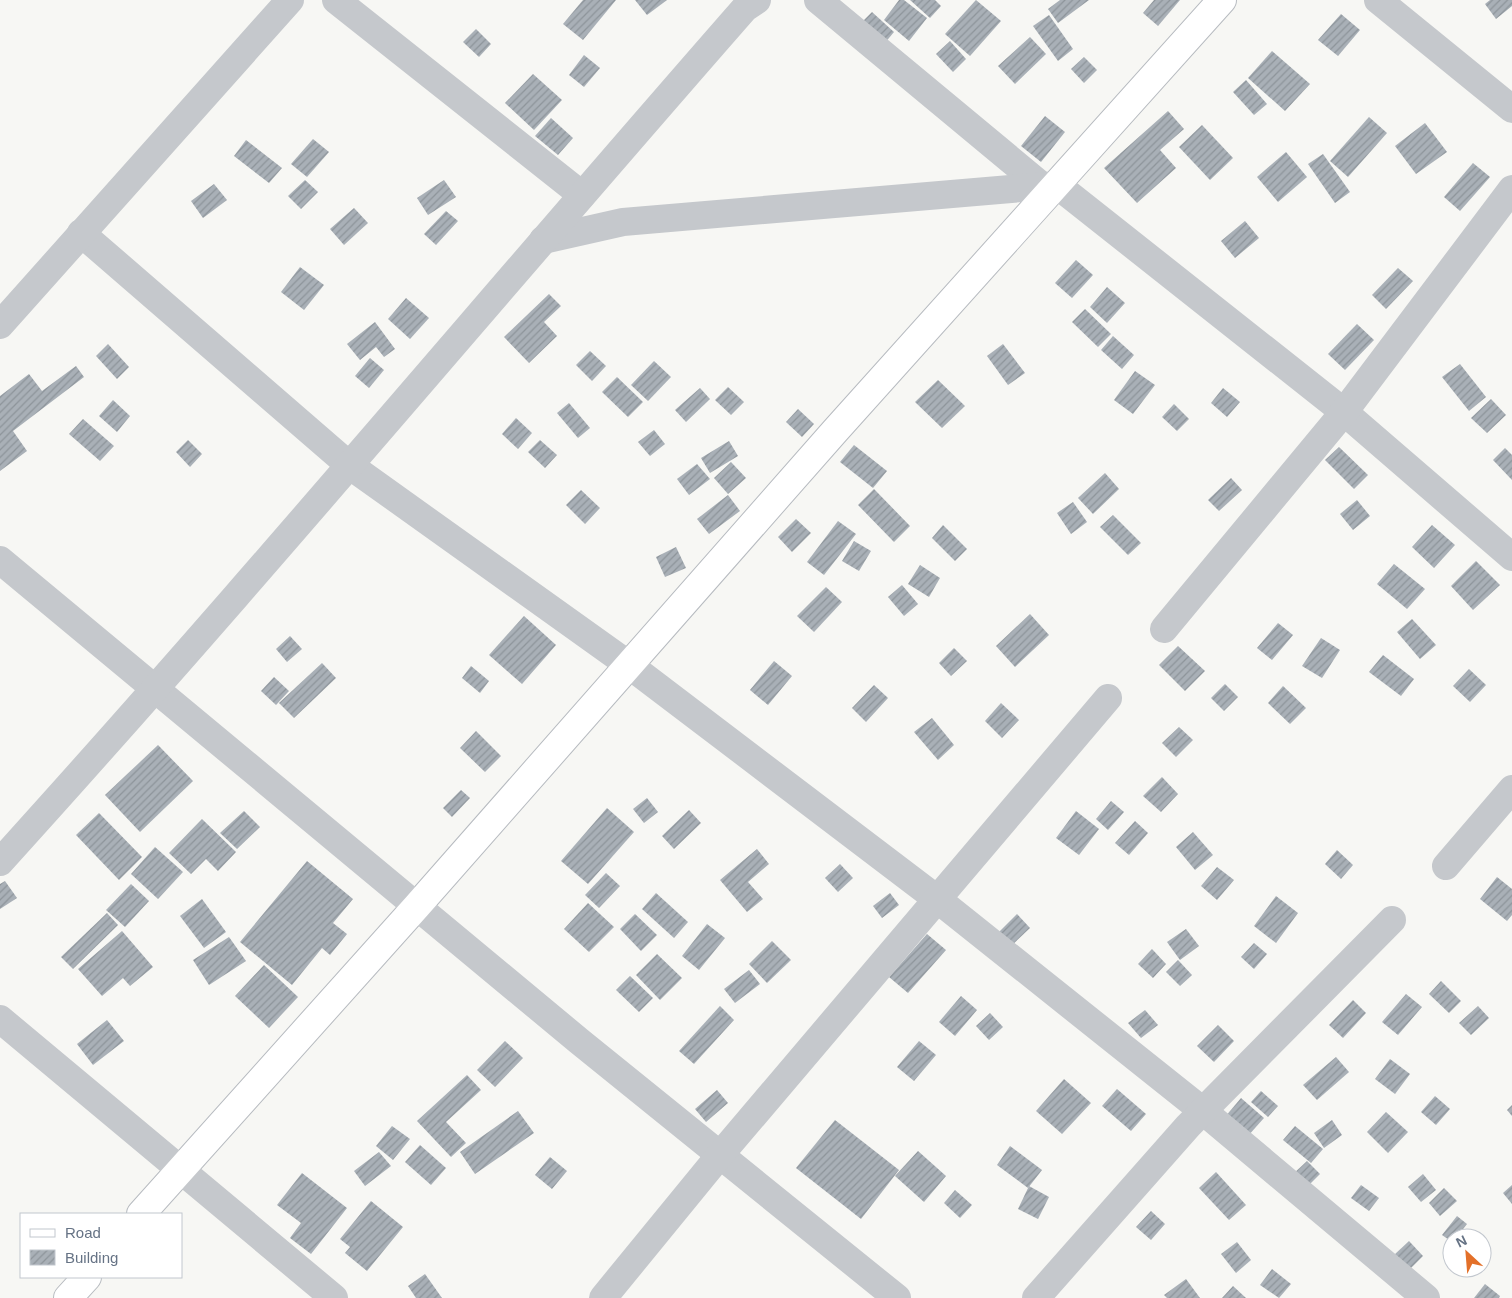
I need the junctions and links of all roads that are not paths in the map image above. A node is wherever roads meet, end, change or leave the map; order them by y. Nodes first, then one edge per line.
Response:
1 (290, 0) edge
2 (336, 0) edge
3 (757, 0) edge
4 (818, 0) edge
5 (1222, 0) edge
6 (1378, 0) edge
7 (1512, 110) edge
8 (1049, 185) junction
9 (1512, 189) edge
10 (582, 195) junction
11 (81, 233) junction
12 (543, 240) junction
13 (0, 325) edge
14 (1344, 412) junction
15 (349, 465) junction
16 (1512, 557) edge
17 (0, 560) edge
18 (1164, 629) dead end
19 (629, 665) junction
20 (156, 690) junction
21 (1108, 698) dead end
22 (1512, 789) edge
23 (0, 862) edge
24 (1446, 866) dead end
25 (937, 899) junction
26 (417, 906) junction
27 (1392, 920) dead end
28 (0, 1019) edge
29 (1203, 1111) junction
30 (720, 1155) junction
31 (180, 1170) junction
32 (142, 1213) edge
33 (86, 1278) edge
34 (68, 1298) edge
35 (334, 1298) edge
36 (603, 1298) edge
37 (897, 1298) edge
38 (1036, 1298) edge
39 (1426, 1298) edge

1 - 11 street
2 - 10 street
3 - 10 street
4 - 8 street
5 - 8 street
6 - 7 street
8 - 12 street
8 - 14 street
8 - 19 street
9 - 14 street
10 - 12 street
11 - 13 street
11 - 15 street
12 - 15 street
14 - 16 street
14 - 18 street
15 - 19 street
15 - 20 street
17 - 20 street
19 - 25 street
19 - 26 street
20 - 23 street
20 - 26 street
21 - 25 street
22 - 24 street
25 - 29 street
25 - 30 street
26 - 30 street
26 - 31 street
27 - 29 street
28 - 31 street
29 - 38 street
29 - 39 street
30 - 36 street
30 - 37 street
31 - 32 street
31 - 35 street
33 - 34 street

